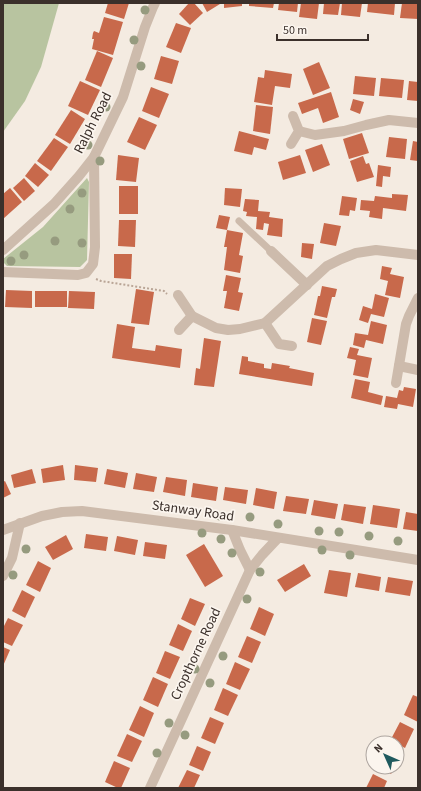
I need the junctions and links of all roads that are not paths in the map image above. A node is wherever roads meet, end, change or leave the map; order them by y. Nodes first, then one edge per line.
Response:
1 (155, 3) edge
2 (293, 116) dead end
3 (418, 123) edge
4 (299, 131) junction
5 (291, 144) dead end
6 (94, 157) junction
7 (239, 221) dead end
8 (3, 250) edge
9 (271, 251) joint
10 (418, 255) edge
11 (3, 272) edge
12 (307, 285) junction
13 (178, 295) road end
14 (418, 298) edge
15 (192, 316) junction
16 (265, 323) junction
17 (179, 330) dead end
18 (292, 346) dead end
19 (399, 366) junction
20 (418, 370) edge
21 (396, 383) dead end
22 (20, 523) junction
23 (3, 530) edge
24 (232, 530) junction
25 (278, 538) junction
26 (418, 560) edge
27 (250, 570) junction
28 (3, 576) edge
29 (150, 788) edge

1 - 6 street, Ralph Road
2 - 4 street
3 - 4 street
4 - 5 street
6 - 8 street, Ralph Road
6 - 11 street
7 - 9 lane
9 - 12 street
10 - 12 street
12 - 16 street
13 - 15 street
14 - 19 street
15 - 16 street
15 - 17 street
16 - 18 street
19 - 20 street
19 - 21 street
22 - 23 street, Stanway Road
22 - 24 street, Stanway Road
22 - 28 street
24 - 25 street, Stanway Road
24 - 27 street
25 - 26 street, Stanway Road
25 - 27 street, Cropthorne Road
27 - 29 street, Cropthorne Road

